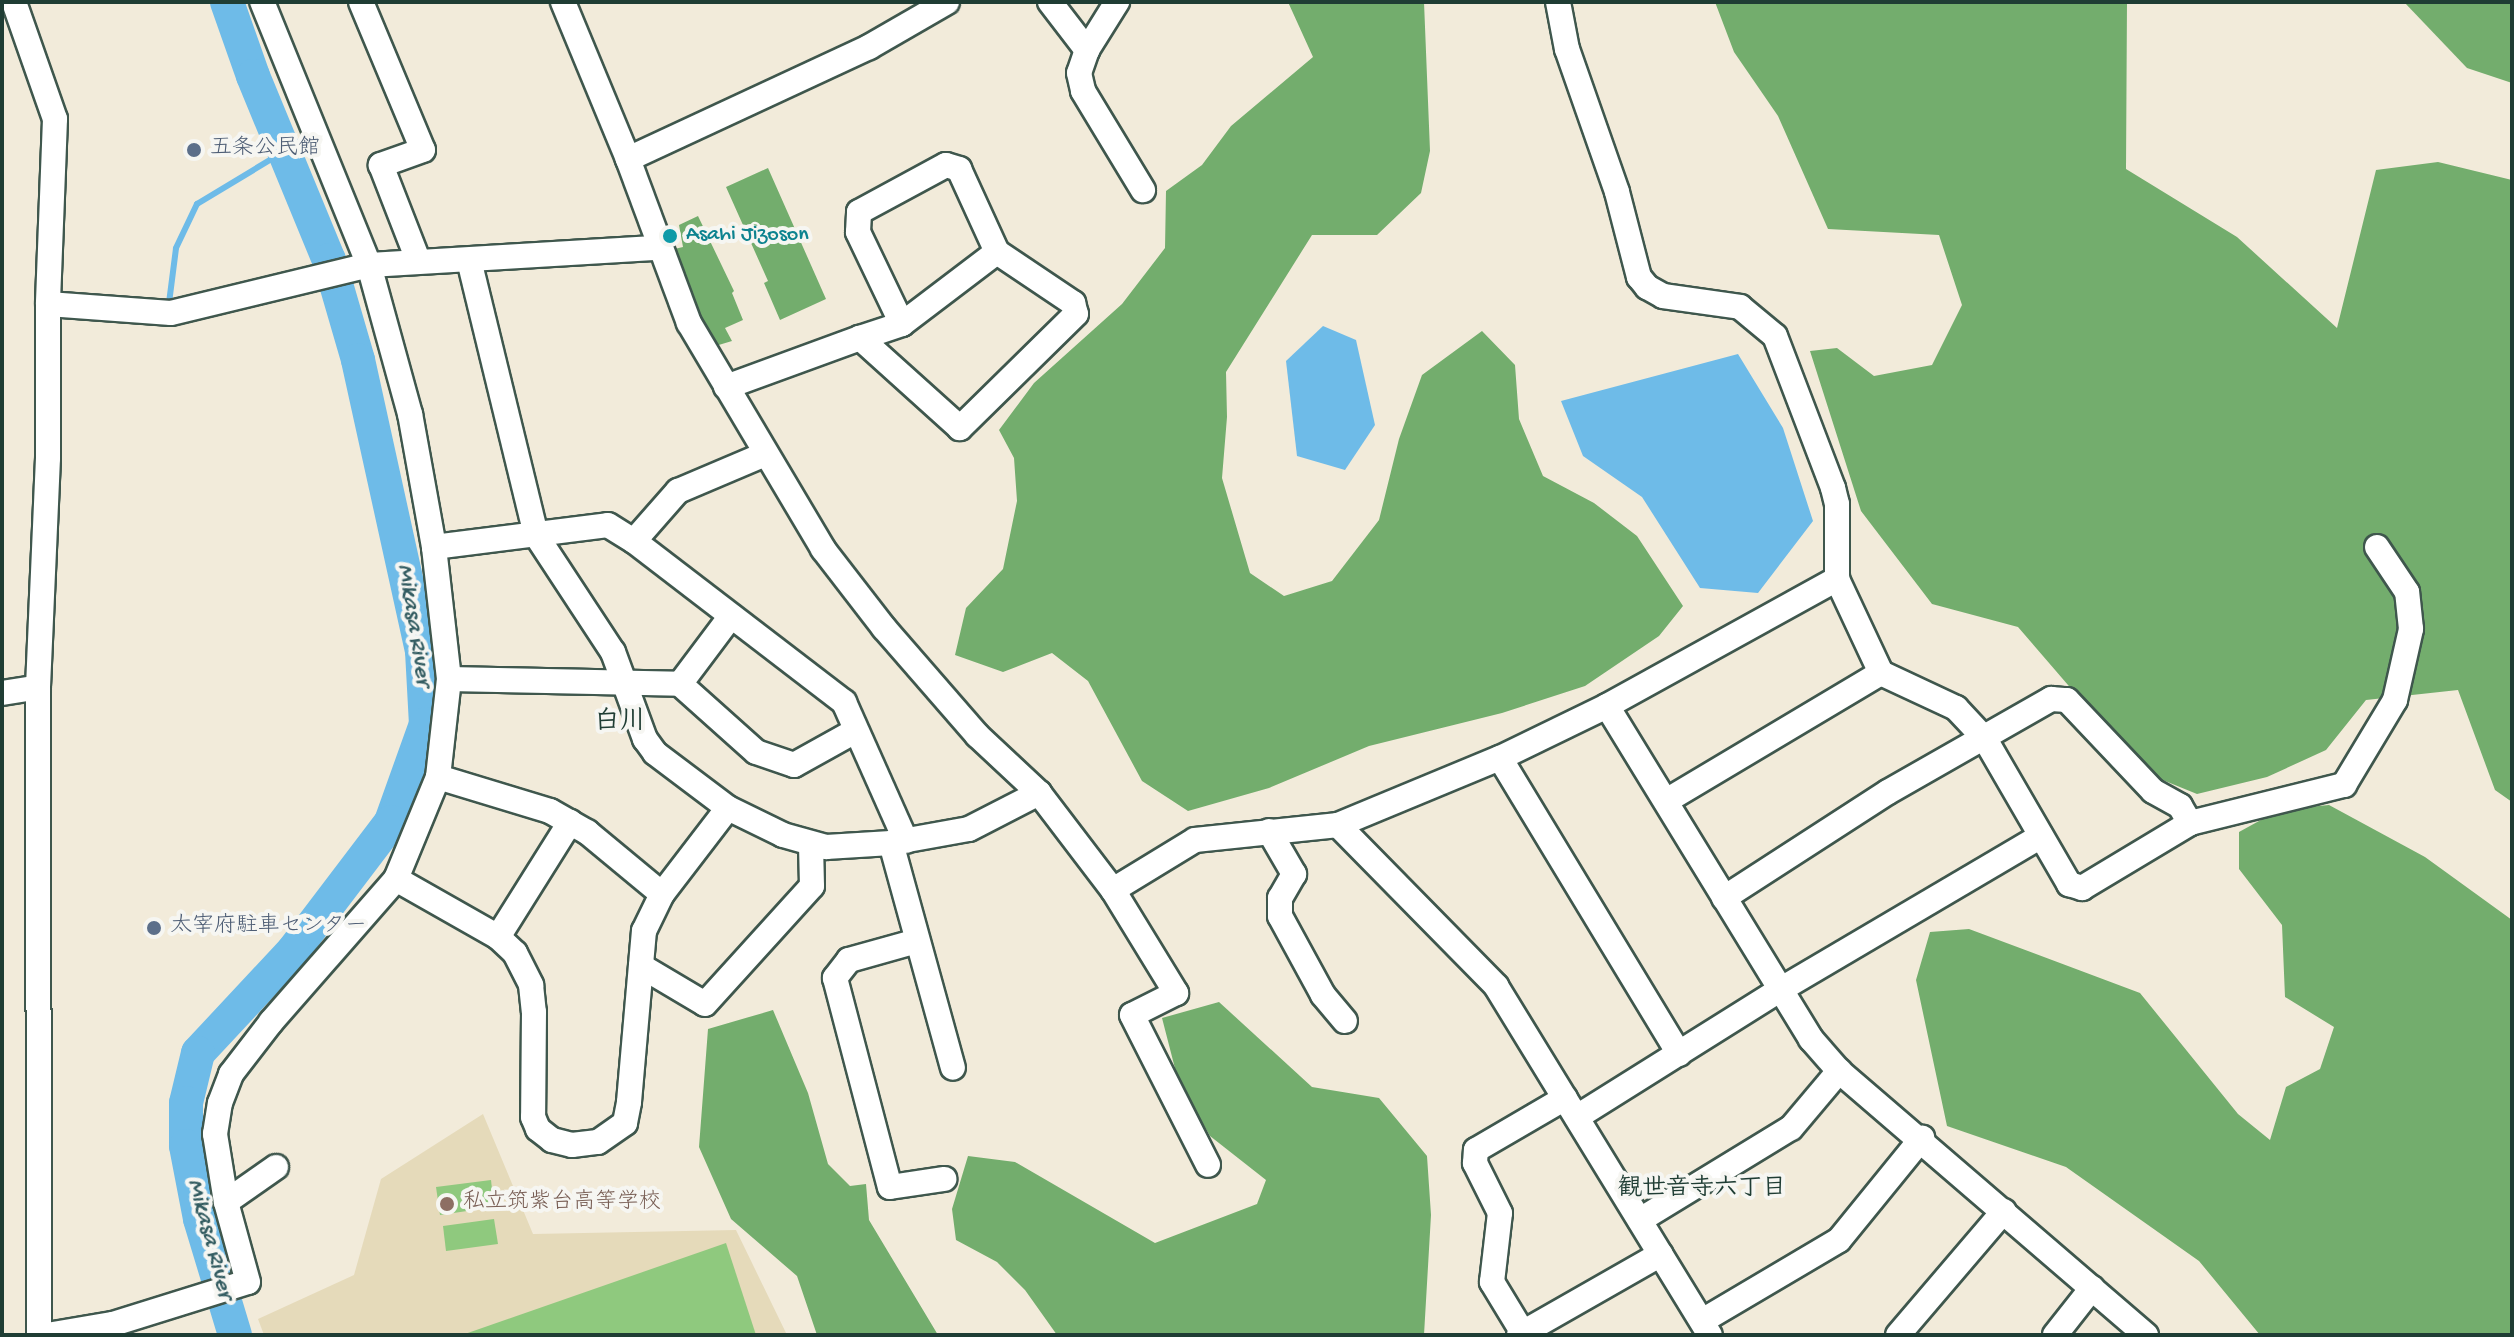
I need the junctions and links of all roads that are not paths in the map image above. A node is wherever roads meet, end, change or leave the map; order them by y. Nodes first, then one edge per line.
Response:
1 (14, 2) edge
2 (262, 2) edge
3 (361, 2) edge
4 (563, 2) edge
5 (947, 2) edge
6 (1050, 2) edge
7 (1117, 2) edge
8 (1558, 2) edge
9 (1087, 50) junction
10 (628, 159) junction
11 (1143, 190) dead end
12 (659, 248) junction
13 (997, 252) junction
14 (418, 260) junction
15 (469, 260) junction
16 (365, 266) junction
17 (48, 304) junction
18 (902, 324) junction
19 (860, 338) junction
20 (726, 387) junction
21 (765, 454) junction
22 (536, 535) junction
23 (634, 541) junction
24 (434, 547) junction
25 (2377, 547) dead end
26 (1837, 579) junction
27 (731, 616) junction
28 (1881, 673) junction
29 (449, 679) junction
30 (680, 684) junction
31 (623, 685) junction
32 (38, 687) junction
33 (2, 693) edge
34 (1607, 706) junction
35 (855, 731) junction
36 (1985, 739) junction
37 (1500, 758) junction
38 (438, 777) junction
39 (1039, 793) junction
40 (1666, 801) junction
41 (728, 808) junction
42 (570, 822) junction
43 (2190, 823) junction
44 (1338, 825) junction
45 (1269, 831) junction
46 (2041, 836) junction
47 (899, 842) junction
48 (811, 845) junction
49 (396, 879) junction
50 (1113, 890) junction
51 (662, 894) junction
52 (1724, 898) junction
53 (498, 937) junction
54 (917, 941) junction
55 (641, 966) junction
56 (1778, 991) junction
57 (1345, 1021) dead end
58 (1679, 1054) junction
59 (953, 1068) dead end
60 (1839, 1071) junction
61 (1571, 1108) junction
62 (1922, 1138) junction
63 (1208, 1165) dead end
64 (276, 1167) dead end
65 (944, 1179) dead end
66 (226, 1202) junction
67 (2004, 1211) junction
68 (1640, 1220) junction
69 (1661, 1254) junction
70 (2092, 1288) junction
71 (1706, 1328) edge
72 (1521, 1334) edge
73 (39, 1335) edge
74 (47, 1335) edge
75 (1898, 1335) edge
76 (2055, 1335) edge
77 (2146, 1335) edge

1 - 17 street
2 - 16 street
3 - 14 street
4 - 10 street
5 - 10 street
6 - 9 street
7 - 9 street
8 - 26 street
9 - 11 street
10 - 12 street
12 - 15 street
12 - 20 street
13 - 18 street
13 - 18 street
13 - 19 street
14 - 15 street
14 - 16 street
15 - 22 street
16 - 17 street
16 - 24 street
17 - 32 street
18 - 19 street
19 - 20 street
20 - 21 street
21 - 23 street
21 - 39 street
22 - 23 street
22 - 24 street
22 - 31 street
23 - 27 street
24 - 29 street
25 - 43 street
26 - 28 street
26 - 34 street
27 - 30 street
27 - 35 street
28 - 36 street
28 - 40 street
29 - 31 street
29 - 38 street
30 - 31 street
30 - 35 street
31 - 41 street
32 - 33 street
32 - 73 street
34 - 37 street
34 - 40 street
35 - 47 street
36 - 43 street
36 - 46 street
36 - 52 street
37 - 44 street
37 - 58 street
38 - 42 street
38 - 49 street
39 - 47 street
39 - 50 street
40 - 52 street
41 - 48 street
41 - 51 street
42 - 51 street
42 - 53 street
43 - 46 street
44 - 45 street
44 - 61 street
45 - 50 street
45 - 57 street
46 - 56 street
47 - 48 street
47 - 54 street
48 - 55 street
49 - 53 street
49 - 66 street
50 - 63 street
51 - 55 street
52 - 56 street
53 - 55 street
54 - 59 street
54 - 65 street
56 - 58 street
56 - 60 street
58 - 61 street
60 - 62 street
60 - 68 street
61 - 68 street
61 - 72 street
62 - 67 street
62 - 71 street
64 - 66 street
66 - 74 street
67 - 70 street
67 - 75 street
68 - 69 street
69 - 71 street
69 - 72 street
70 - 76 street
70 - 77 street

